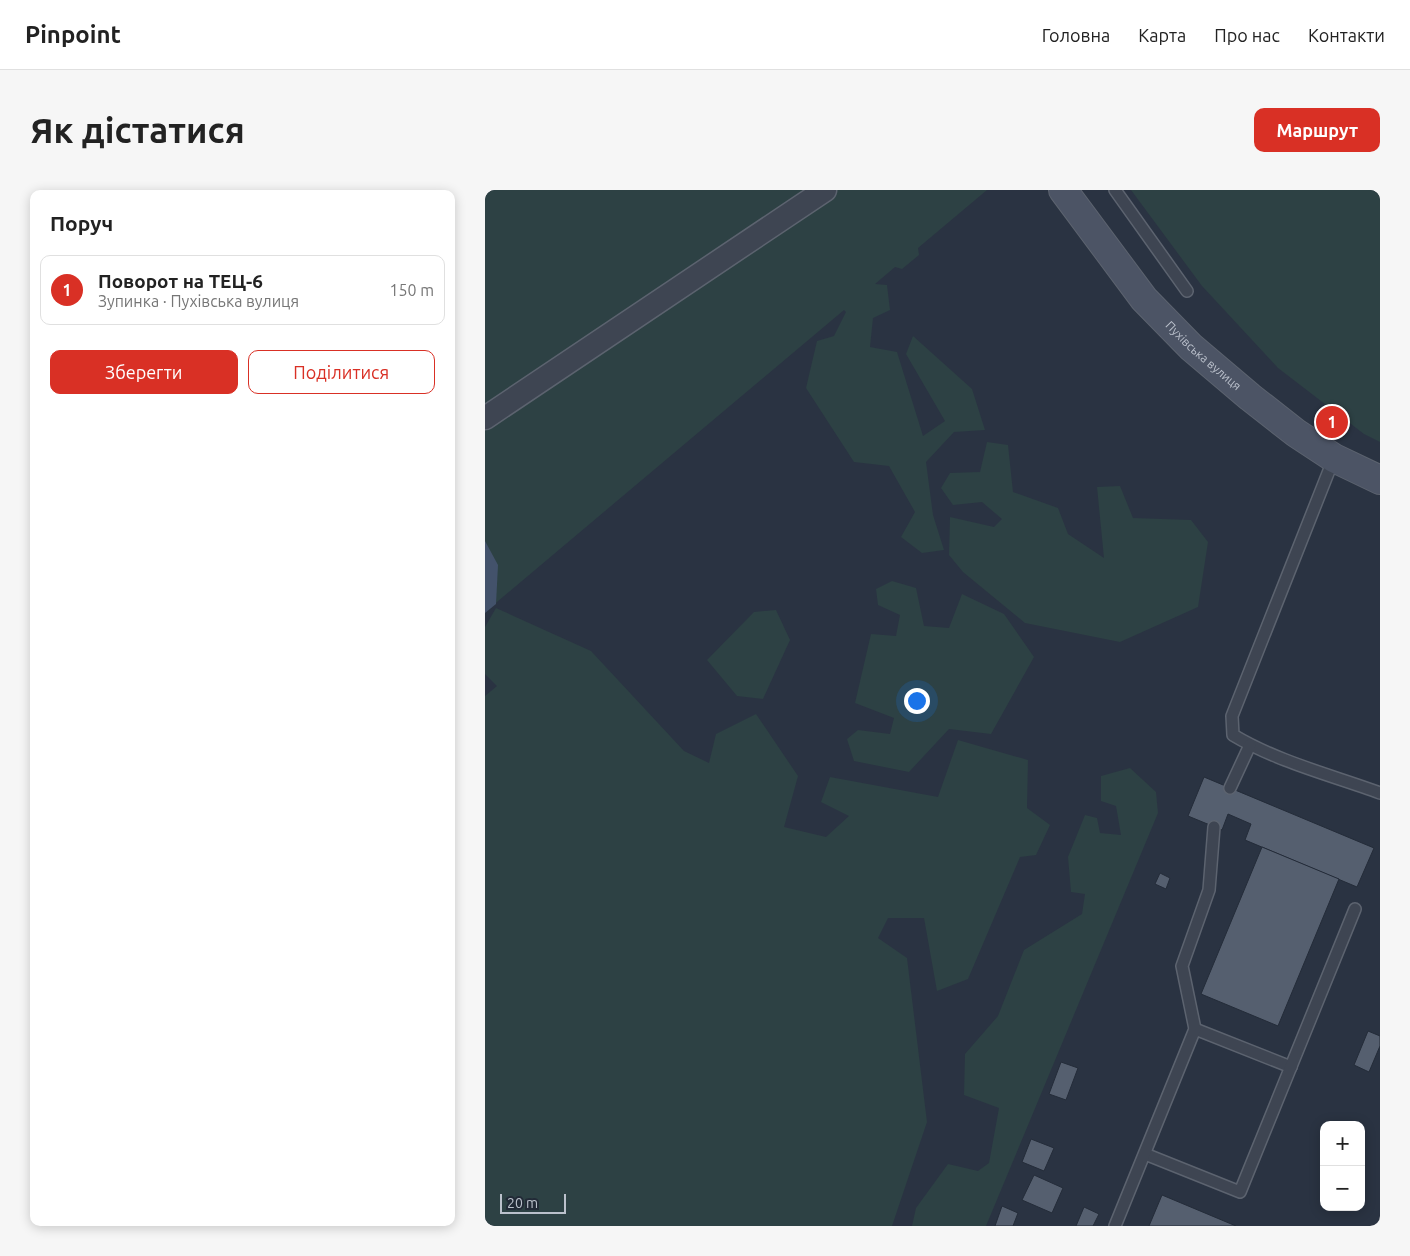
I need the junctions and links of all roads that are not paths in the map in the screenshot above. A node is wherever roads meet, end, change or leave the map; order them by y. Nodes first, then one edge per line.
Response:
1 (825, 190) edge
2 (1063, 190) edge
3 (1115, 190) edge
4 (1187, 291) dead end
5 (485, 418) edge
6 (1334, 458) junction
7 (1380, 480) edge
8 (1250, 745) junction
9 (1230, 788) dead end
10 (1380, 792) edge
11 (1214, 827) dead end
12 (1355, 909) dead end
13 (1195, 1028) junction
14 (1291, 1066) junction
15 (1145, 1154) junction
16 (1115, 1226) edge

1 - 5 street
2 - 6 street, Пухівська вулиця
3 - 4 lane
6 - 7 street, Пухівська вулиця
6 - 8 lane
8 - 9 lane
8 - 10 lane
11 - 13 lane
12 - 14 lane
13 - 14 lane
13 - 15 lane
14 - 15 lane
15 - 16 lane

